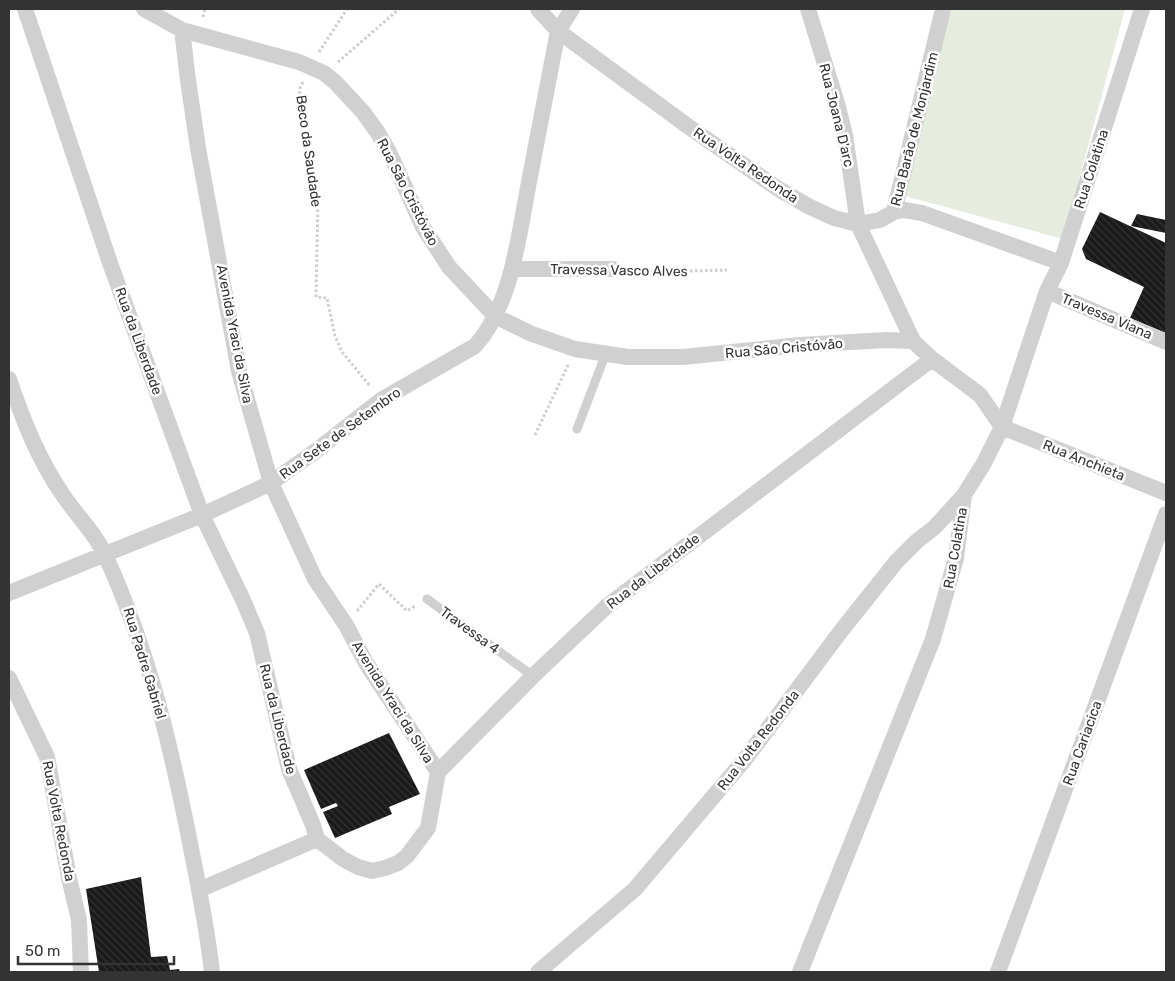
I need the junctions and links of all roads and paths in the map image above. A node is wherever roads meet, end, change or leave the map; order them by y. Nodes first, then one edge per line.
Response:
1 (26, 9) edge
2 (144, 9) edge
3 (347, 9) edge
4 (399, 9) edge
5 (538, 9) edge
6 (572, 9) edge
7 (808, 9) edge
8 (943, 9) edge
9 (1142, 9) edge
10 (182, 30) junction
11 (558, 31) junction
12 (317, 70) junction
13 (894, 212) junction
14 (858, 224) junction
15 (1061, 263) junction
16 (512, 268) junction
17 (613, 269) joint
18 (727, 270) dead end
19 (1047, 291) junction
20 (495, 316) junction
21 (914, 341) junction
22 (1166, 342) edge
23 (575, 349) junction
24 (606, 353) junction
25 (932, 359) junction
26 (9, 379) edge
27 (381, 400) junction
28 (1002, 426) junction
29 (577, 429) dead end
30 (535, 434) dead end
31 (271, 483) junction
32 (1166, 493) edge
33 (964, 495) junction
34 (1166, 514) edge
35 (202, 515) junction
36 (105, 554) junction
37 (9, 593) edge
38 (427, 599) joint
39 (346, 625) junction
40 (533, 676) junction
41 (9, 678) edge
42 (438, 772) junction
43 (317, 839) junction
44 (199, 890) junction
45 (81, 972) edge
46 (212, 972) edge
47 (538, 972) edge
48 (800, 972) edge
49 (998, 972) edge

1 - 35 street, Rua da Liberdade
2 - 10 street, Rua São Cristóvão
3 - 12 path, Beco da Saudade
4 - 12 path
5 - 11 street, Rua Volta Redonda
6 - 11 street
7 - 14 street, Rua Joana D'arc
8 - 13 street, Rua Barão de Monjardim
9 - 15 street, Rua Colatina
10 - 12 street, Rua São Cristóvão
10 - 31 street, Avenida Yraci da Silva
11 - 14 street, Rua Volta Redonda
11 - 16 street, Rua Sete de Setembro
12 - 20 street, Rua São Cristóvão
12 - 27 path, Beco da Saudade
13 - 14 street, Rua Barão de Monjardim
13 - 15 street
14 - 21 street
15 - 19 street, Rua Colatina
16 - 17 street, Travessa Vasco Alves
16 - 20 street, Rua Sete de Setembro
17 - 18 path, Travessa Vasco Alves
19 - 22 street, Travessa Viana
19 - 28 street, Rua Colatina
20 - 23 street, Rua São Cristóvão
20 - 27 street, Rua Sete de Setembro
21 - 24 street, Rua São Cristóvão
21 - 25 street
23 - 24 street, Rua São Cristóvão
23 - 30 path
24 - 29 lane
25 - 28 street
25 - 40 street, Rua da Liberdade
26 - 36 street, Rua Padre Gabriel
27 - 31 street, Rua Sete de Setembro
28 - 32 street, Rua Anchieta
28 - 33 street, Rua Colatina
31 - 35 street, Rua Sete de Setembro
31 - 39 street, Avenida Yraci da Silva
33 - 47 street, Rua Volta Redonda
33 - 48 street, Rua Colatina
34 - 49 street, Rua Cariacica
35 - 36 street, Rua Sete de Setembro
35 - 43 street, Rua da Liberdade
36 - 37 street, Rua Sete de Setembro
36 - 44 street, Rua Padre Gabriel
38 - 39 path, Travessa 4
38 - 40 lane, Travessa 4
39 - 42 street, Avenida Yraci da Silva
40 - 42 street, Rua da Liberdade
41 - 45 street, Rua Volta Redonda
42 - 43 street
43 - 44 street
44 - 46 street, Rua Padre Gabriel

